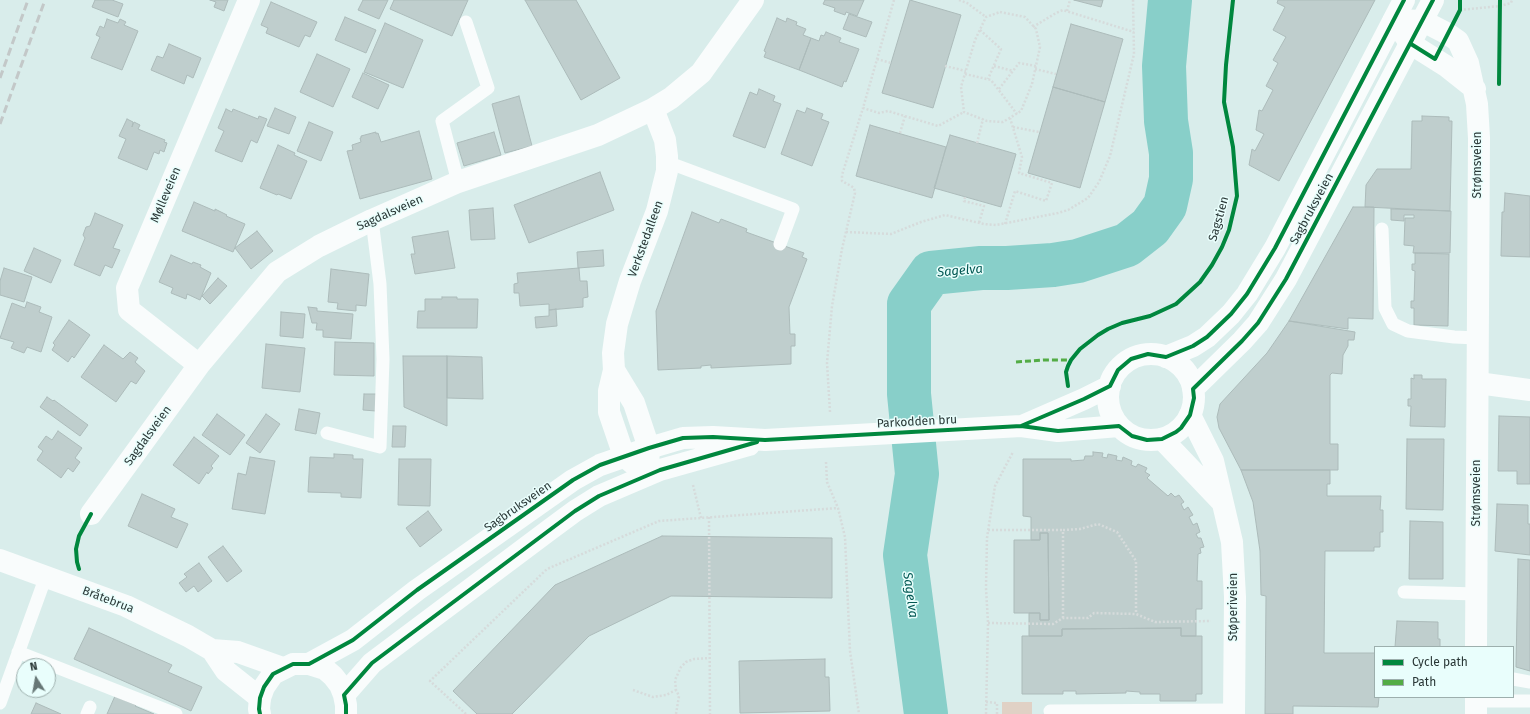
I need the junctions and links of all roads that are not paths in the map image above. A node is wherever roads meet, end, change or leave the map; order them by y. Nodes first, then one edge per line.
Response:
1 (249, 0) edge
2 (753, 0) edge
3 (1404, 0) edge
4 (1433, 0) edge
5 (1394, 20) junction
6 (1423, 21) junction
7 (466, 22) dead end
8 (1411, 44) junction
9 (1474, 89) junction
10 (653, 109) junction
11 (667, 162) junction
12 (458, 182) junction
13 (372, 220) junction
14 (1382, 229) dead end
15 (780, 244) dead end
16 (1478, 338) junction
17 (1166, 357) junction
18 (199, 365) junction
19 (614, 370) junction
20 (1478, 383) junction
21 (1110, 386) junction
22 (1193, 389) junction
23 (1530, 390) edge
24 (1190, 415) junction
25 (1021, 426) junction
26 (1120, 426) junction
27 (327, 433) dead end
28 (842, 436) joint
29 (1162, 439) junction
30 (765, 440) junction
31 (649, 448) junction
32 (624, 456) junction
33 (647, 475) junction
34 (1222, 502) junction
35 (91, 514) dead end
36 (0, 560) edge
37 (46, 576) junction
38 (1404, 592) dead end
39 (1477, 594) junction
40 (1476, 646) edge
41 (212, 650) junction
42 (18, 652) junction
43 (309, 664) junction
44 (283, 668) junction
45 (1514, 679) edge
46 (1530, 682) edge
47 (1530, 701) edge
48 (0, 703) edge
49 (345, 704) edge
50 (1476, 704) edge
51 (260, 706) edge
52 (1050, 711) dead end
53 (1234, 712) edge
54 (176, 714) edge

1 - 18 main road, Mølleveien
2 - 10 main road, Sagdalsveien
3 - 5 main road
4 - 6 main road
5 - 6 main road, Strømsveien
5 - 8 main road
5 - 17 main road, Sagbruksveien
6 - 8 main road, Sagbruksveien
6 - 9 main road, Strømsveien
7 - 12 lane
8 - 9 main road
8 - 22 main road, Sagbruksveien
9 - 16 main road, Strømsveien
10 - 11 main road, Verkstedalleen
10 - 12 main road, Sagdalsveien
11 - 15 lane
11 - 19 main road, Verkstedalleen
12 - 13 main road, Sagdalsveien
13 - 18 main road, Sagdalsveien
13 - 27 lane
14 - 16 lane
16 - 20 main road, Strømsveien
17 - 21 main road
17 - 22 main road
18 - 35 main road, Sagdalsveien
19 - 31 main road, Verkstedalleen
19 - 32 main road, Verkstedalleen
20 - 23 main road
20 - 39 main road, Strømsveien
21 - 25 main road
21 - 26 main road
22 - 24 main road
24 - 29 main road
24 - 34 main road, Støperiveien
25 - 26 main road
25 - 28 main road, Parkodden bru
26 - 29 main road
28 - 30 main road, Sagbruksveien
29 - 34 main road, Støperiveien
30 - 31 main road, Sagbruksveien
30 - 33 main road, Sagbruksveien
31 - 32 main road, Sagbruksveien
31 - 33 main road, Verkstedalleen
32 - 33 main road
32 - 43 main road, Sagbruksveien
33 - 49 main road, Sagbruksveien
34 - 53 main road, Støperiveien
36 - 37 main road, Bråtebrua
37 - 41 main road, Bråtebrua
37 - 42 lane
38 - 39 lane
39 - 40 main road, Strømsveien
41 - 44 main road, Bråtebrua
41 - 51 main road, Bråtebrua
42 - 48 lane
42 - 54 lane
43 - 44 main road
43 - 49 main road
44 - 51 main road
45 - 46 lane
47 - 50 lane
52 - 53 lane

